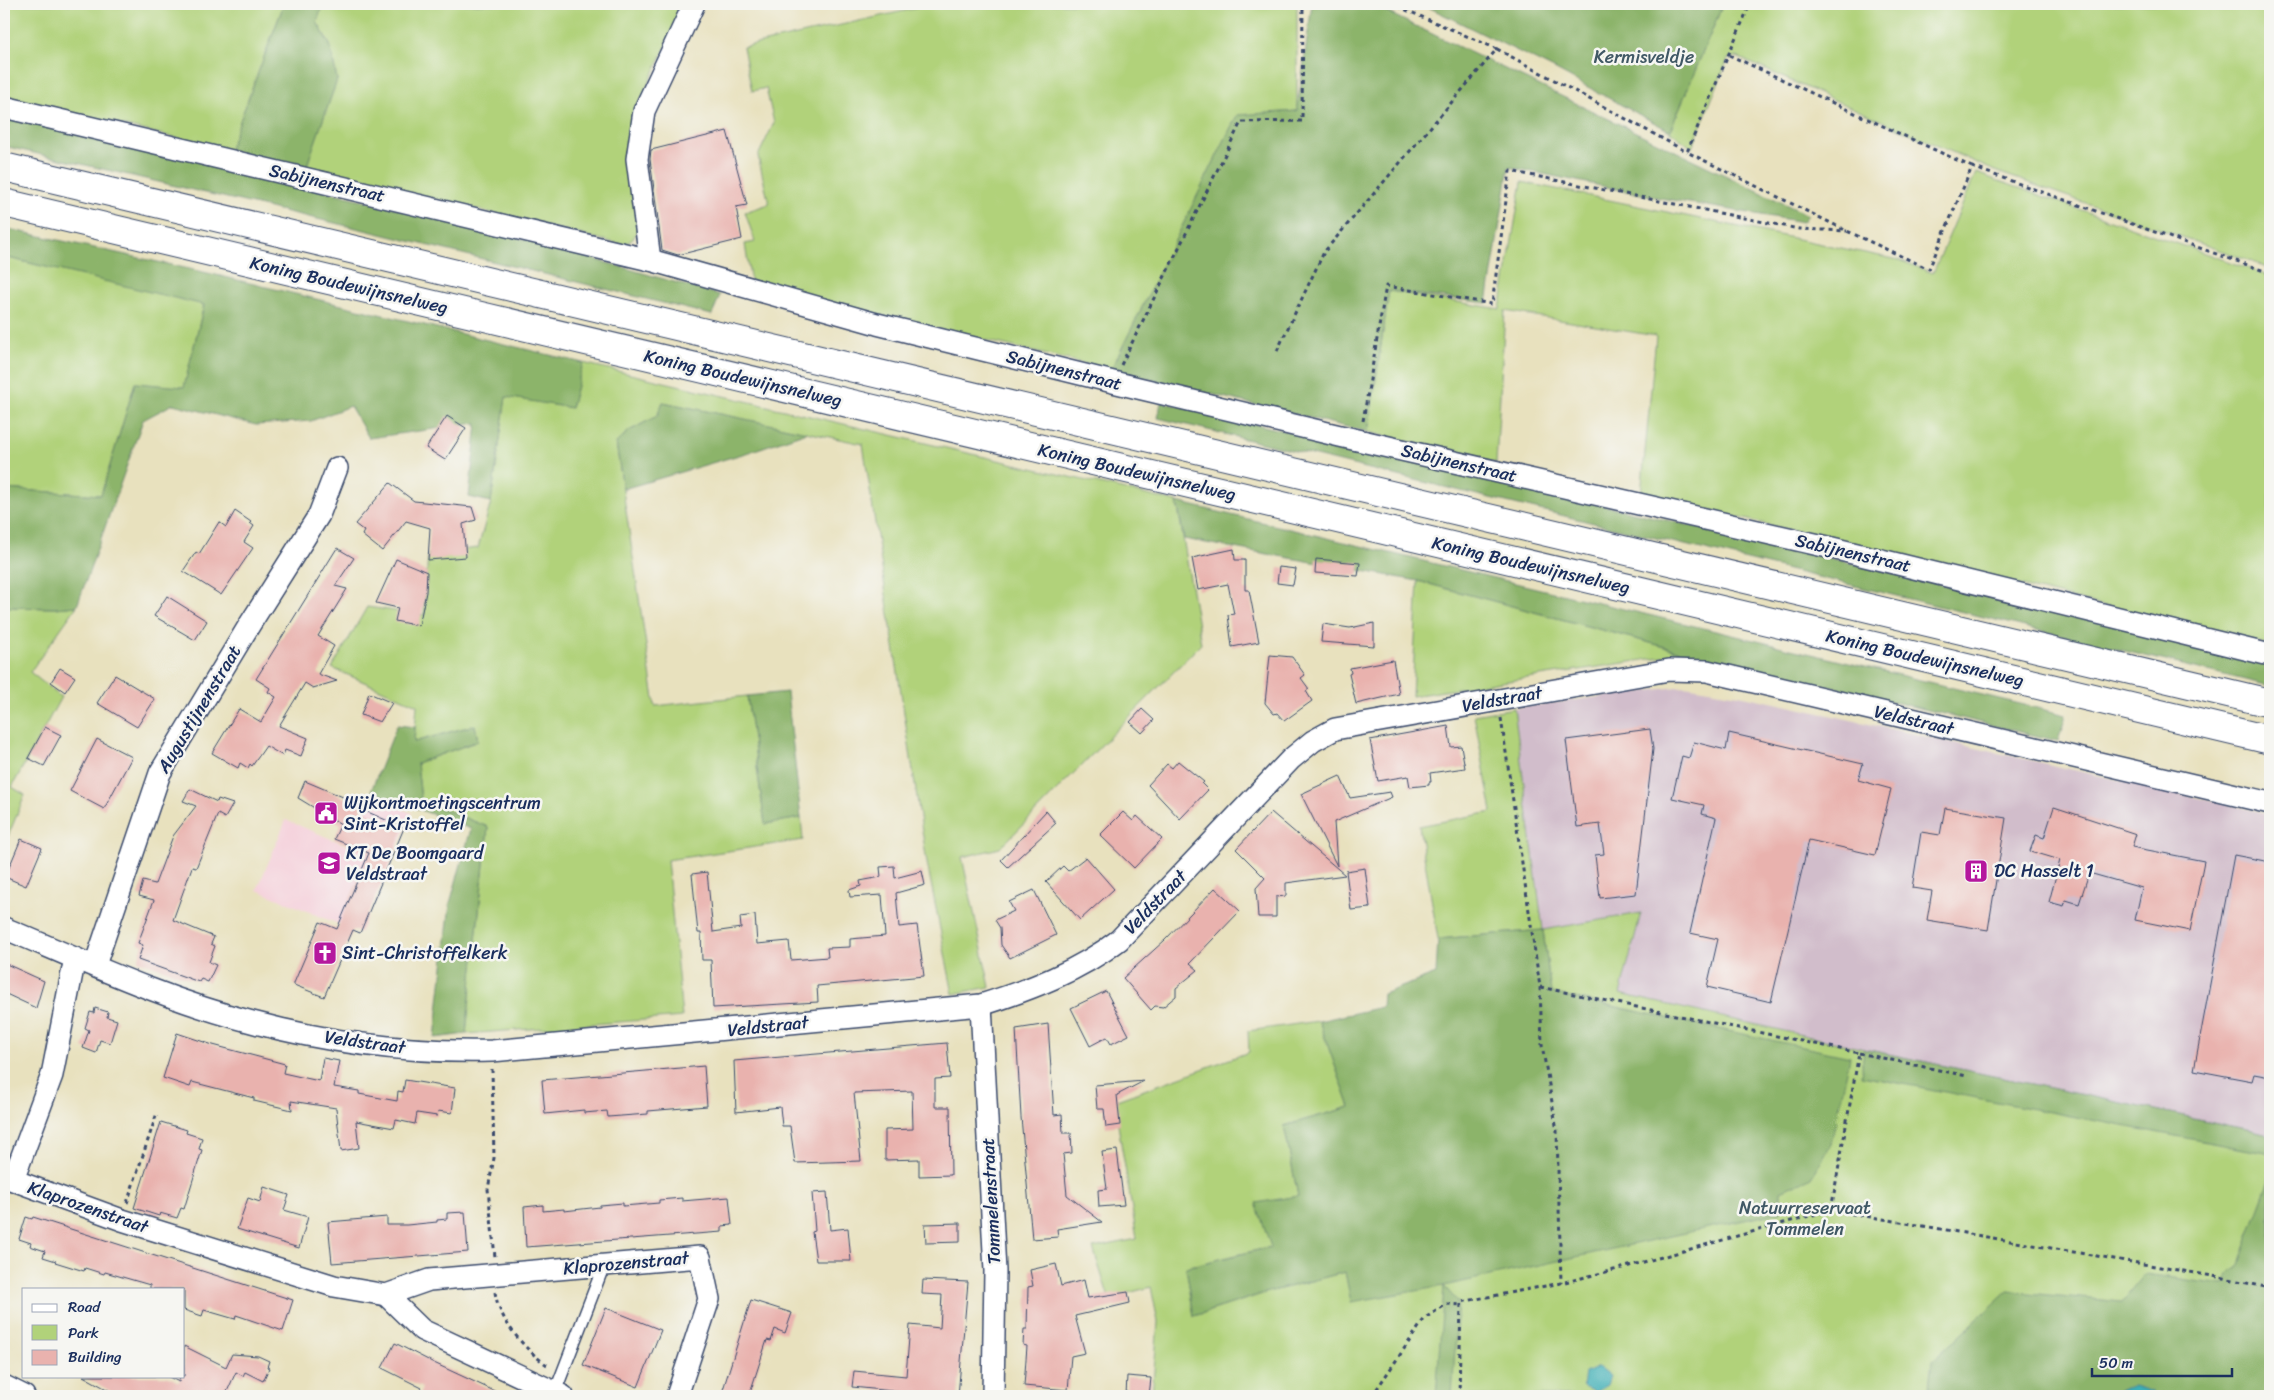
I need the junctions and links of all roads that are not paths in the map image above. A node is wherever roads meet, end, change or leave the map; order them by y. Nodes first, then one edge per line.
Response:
1 (694, 4) edge
2 (4, 107) edge
3 (4, 167) edge
4 (4, 203) edge
5 (650, 260) junction
6 (337, 468) dead end
7 (2270, 654) edge
8 (2270, 703) edge
9 (2270, 740) edge
10 (2270, 803) edge
11 (4, 928) edge
12 (75, 958) junction
13 (95, 965) junction
14 (981, 1005) junction
15 (604, 1265) junction
16 (386, 1295) junction
17 (4, 1386) edge
18 (560, 1387) edge
19 (24, 1396) edge
20 (677, 1396) edge
21 (993, 1396) edge

1 - 5 street
2 - 5 street, Sabijnenstraat
3 - 8 highway, Koning Boudewijnsnelweg
4 - 9 highway, Koning Boudewijnsnelweg
5 - 7 street, Sabijnenstraat
6 - 13 street, Augustijnenstraat
10 - 14 street, Veldstraat
11 - 12 street, Veldstraat
12 - 13 street, Veldstraat
12 - 16 street, Klaprozenstraat
13 - 14 street, Veldstraat
14 - 21 street, Tommelenstraat
15 - 16 street, Klaprozenstraat
15 - 18 lane
15 - 20 street, Klaprozenstraat
16 - 18 street
17 - 19 street

